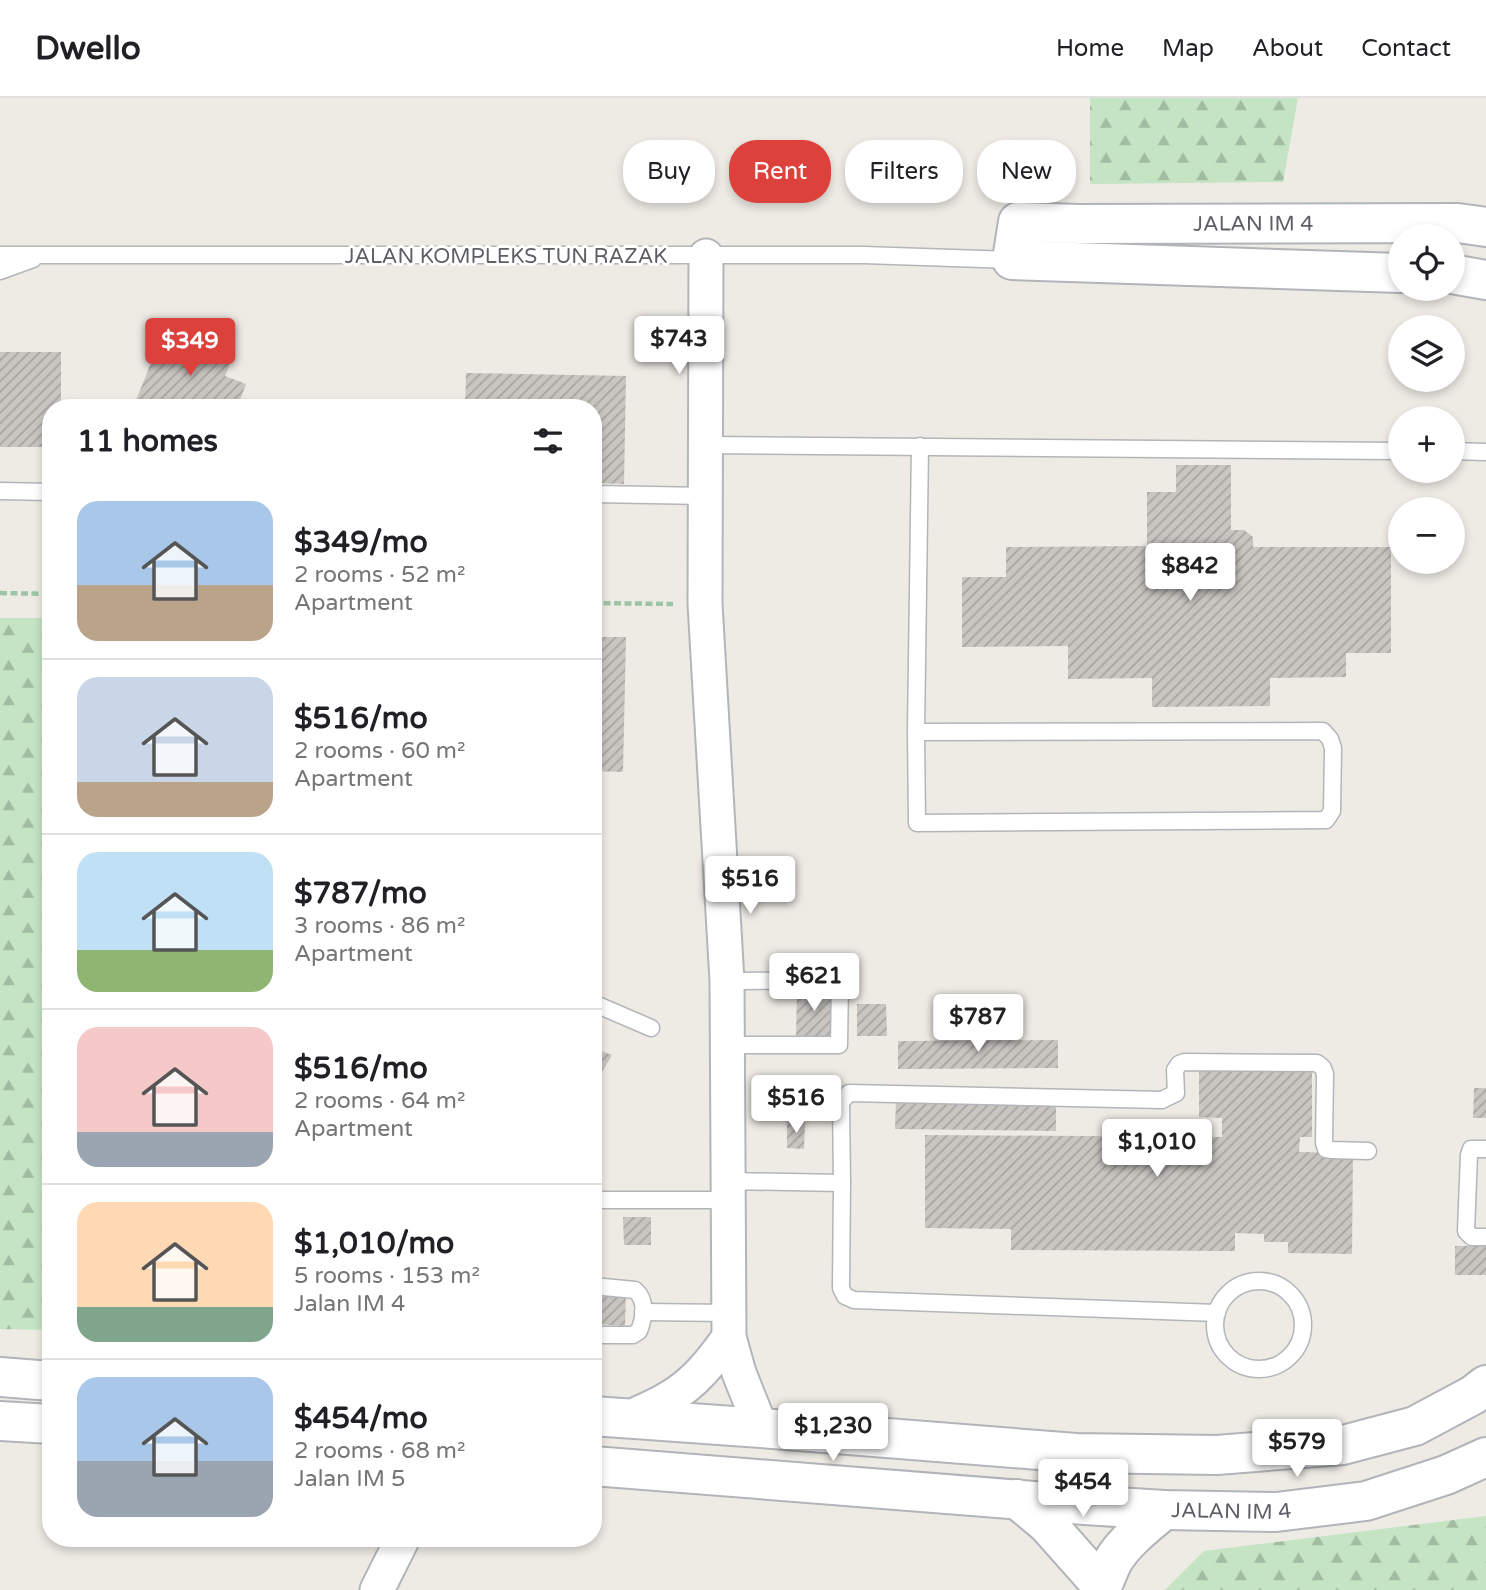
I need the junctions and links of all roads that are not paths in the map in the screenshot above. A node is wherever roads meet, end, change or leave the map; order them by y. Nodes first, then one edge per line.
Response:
1 (1486, 227) edge
2 (0, 255) edge
3 (45, 255) junction
4 (706, 256) junction
5 (1012, 260) junction
6 (0, 271) edge
7 (1388, 273) edge
8 (1465, 276) edge
9 (1486, 280) edge
10 (706, 445) junction
11 (920, 446) junction
12 (1388, 451) edge
13 (1465, 451) edge
14 (1486, 452) edge
15 (0, 491) edge
16 (42, 492) edge
17 (602, 494) edge
18 (706, 496) junction
19 (916, 732) junction
20 (727, 981) junction
21 (602, 1007) edge
22 (651, 1028) dead end
23 (727, 1045) junction
24 (1486, 1149) edge
25 (1368, 1151) dead end
26 (842, 1183) junction
27 (728, 1191) junction
28 (602, 1199) edge
29 (1486, 1237) edge
30 (602, 1287) edge
31 (643, 1312) junction
32 (1217, 1313) junction
33 (729, 1325) junction
34 (602, 1335) edge
35 (0, 1377) edge
36 (42, 1380) edge
37 (1486, 1385) edge
38 (611, 1417) edge
39 (0, 1421) edge
40 (42, 1423) edge
41 (761, 1427) junction
42 (1076, 1453) junction
43 (1486, 1457) edge
44 (602, 1467) edge
45 (1017, 1499) junction
46 (1086, 1505) junction
47 (1164, 1510) junction
48 (398, 1547) edge
49 (1102, 1588) edge
50 (377, 1590) edge

1 - 5 street, JALAN IM 4
2 - 3 lane, JALAN KOMPLEKS TUN RAZAK
3 - 4 lane, JALAN KOMPLEKS TUN RAZAK
3 - 6 lane
4 - 5 lane, JALAN KOMPLEKS TUN RAZAK
4 - 10 street
5 - 7 street, JALAN IM 4
8 - 9 street
10 - 11 lane
10 - 18 street
11 - 12 lane
11 - 19 lane
13 - 14 lane
15 - 16 lane
17 - 18 lane
18 - 20 street
19 - 19 lane
20 - 23 street
20 - 23 lane
21 - 22 lane
23 - 27 street
24 - 29 lane
25 - 26 lane
26 - 27 lane
26 - 32 lane
27 - 28 lane
27 - 33 street
30 - 31 lane
31 - 33 lane
31 - 34 lane
32 - 32 lane
33 - 38 street
33 - 41 street
35 - 36 street
37 - 42 street
38 - 41 street
39 - 40 street
41 - 42 street
42 - 46 street
43 - 47 street, JALAN IM 4
44 - 45 street, JALAN IM 4
45 - 46 street, JALAN IM 4
45 - 49 street
46 - 47 street, JALAN IM 4
46 - 49 street
47 - 49 street
48 - 50 street

